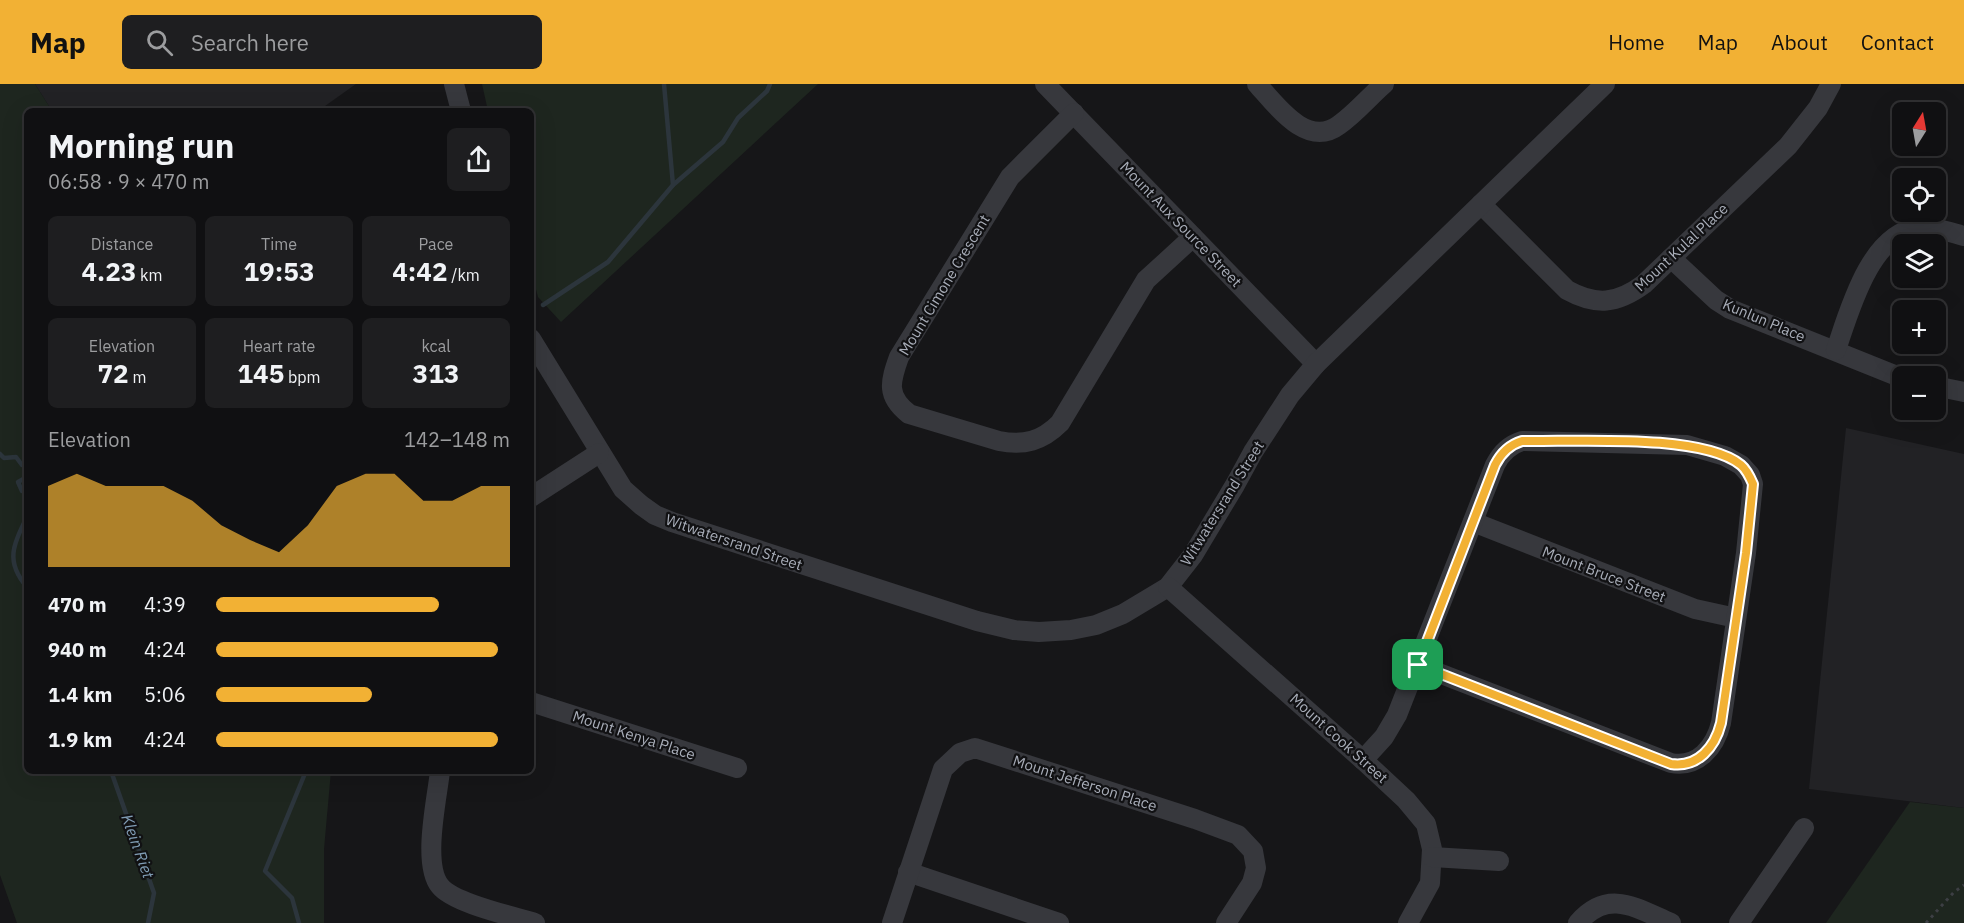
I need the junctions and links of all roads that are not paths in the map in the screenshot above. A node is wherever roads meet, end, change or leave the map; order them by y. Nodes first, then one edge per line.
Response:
1 (454, 84) edge
2 (1045, 84) edge
3 (1257, 84) edge
4 (1384, 84) edge
5 (1605, 84) edge
6 (1831, 84) edge
7 (460, 108) edge
8 (1074, 113) junction
9 (1481, 204) junction
10 (1964, 236) edge
11 (1193, 237) junction
12 (1671, 258) junction
13 (534, 344) edge
14 (1836, 350) junction
15 (1316, 364) junction
16 (1892, 374) edge
17 (1946, 388) edge
18 (1964, 392) edge
19 (599, 453) junction
20 (534, 496) edge
21 (1473, 522) junction
22 (1168, 587) junction
23 (1736, 618) junction
24 (1418, 665) junction
25 (534, 703) edge
26 (1363, 760) junction
27 (737, 768) dead end
28 (440, 774) edge
29 (1804, 828) dead end
30 (1431, 857) junction
31 (1499, 861) dead end
32 (908, 872) junction
33 (532, 923) edge
34 (892, 923) edge
35 (1059, 923) edge
36 (1226, 923) edge
37 (1408, 923) edge
38 (1578, 923) edge
39 (1671, 923) edge
40 (1739, 923) edge

1 - 7 street
2 - 8 street, Mount Aux Source Street
3 - 4 street
5 - 9 street, Witwatersrand Street
6 - 12 street, Mount Kulal Place
8 - 11 street, Mount Aux Source Street
8 - 11 street, Mount Cimone Crescent
9 - 12 street, Mount Kulal Place
9 - 15 street, Witwatersrand Street
10 - 14 street
11 - 15 street, Mount Aux Source Street
12 - 14 street, Kunlun Place
13 - 19 street, Witwatersrand Street
14 - 16 street, Kunlun Place
15 - 22 street, Witwatersrand Street
17 - 18 street
19 - 20 street
19 - 22 street, Witwatersrand Street
21 - 23 street, Mount Bruce Street
21 - 23 street
21 - 24 street
22 - 26 street, Mount Cook Street
23 - 24 street
24 - 26 street
25 - 27 street, Mount Kenya Place
26 - 30 street, Mount Cook Street
28 - 33 street
29 - 40 street
30 - 31 street
30 - 37 street, Mount Cook Street
32 - 34 street, Mount Jefferson Place
32 - 35 street
32 - 36 street, Mount Jefferson Place
38 - 39 street

